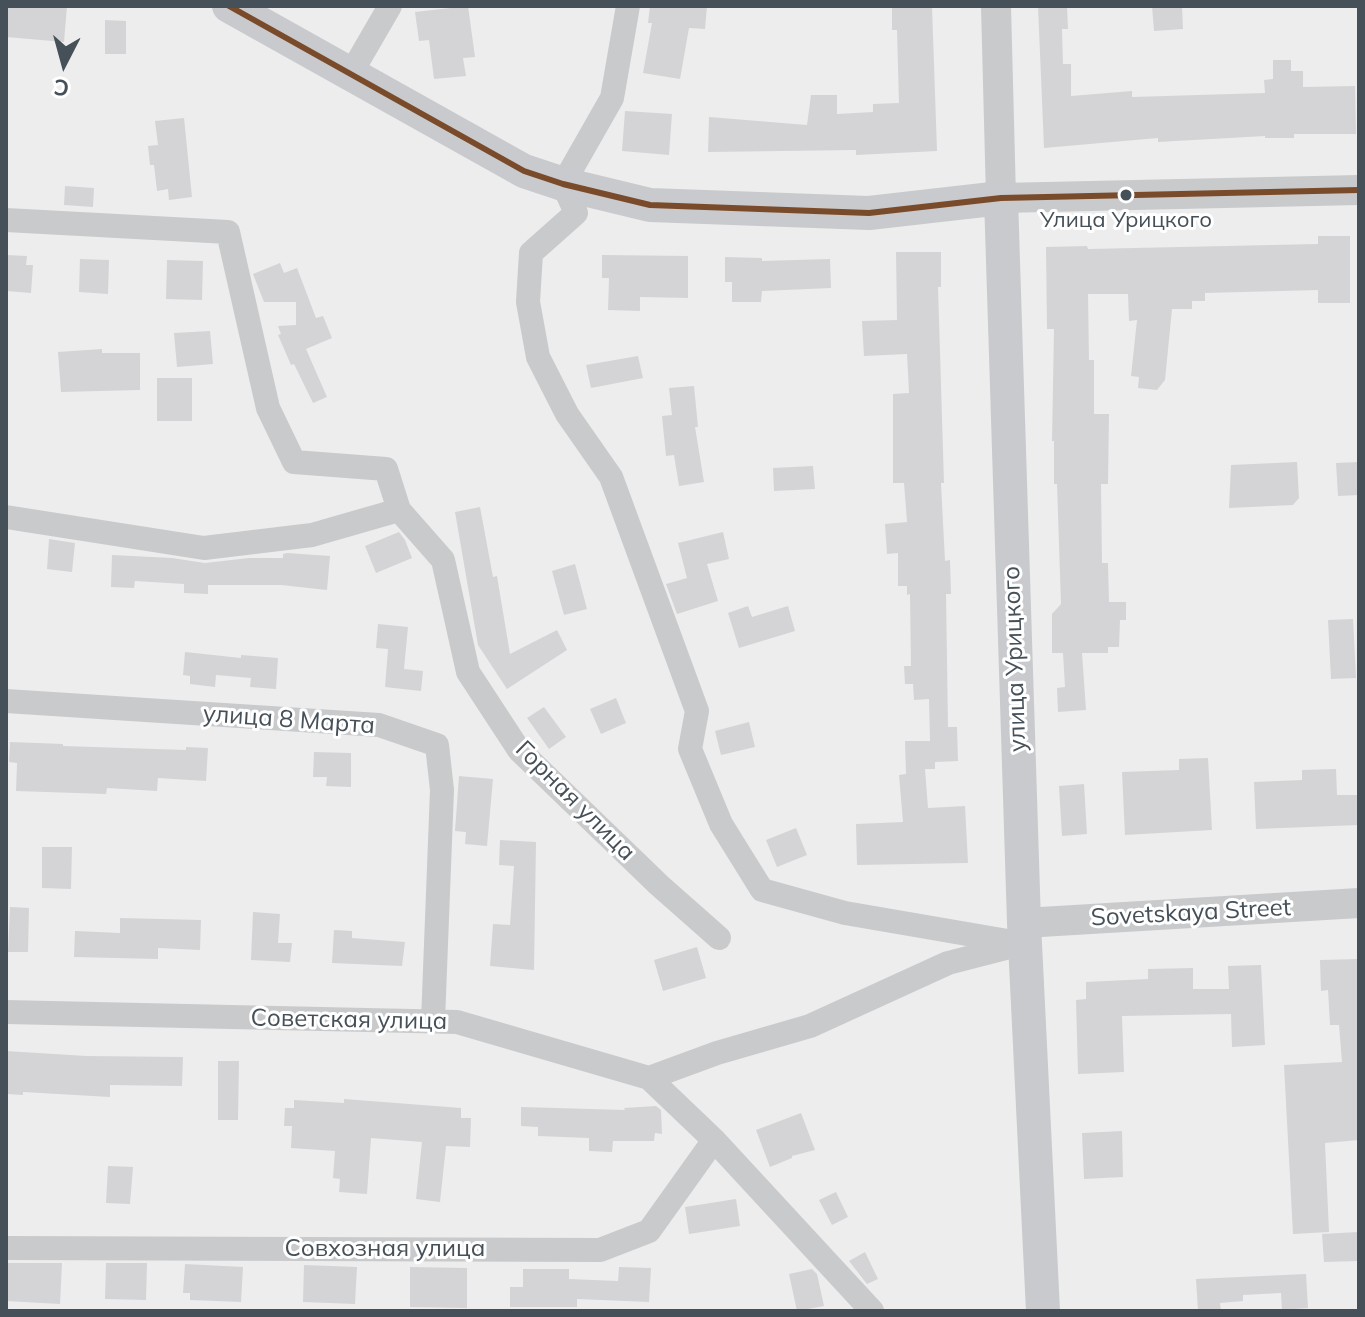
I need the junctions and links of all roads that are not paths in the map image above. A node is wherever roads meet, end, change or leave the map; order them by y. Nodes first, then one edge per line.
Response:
1 (229, 6) edge
2 (390, 6) edge
3 (628, 6) edge
4 (996, 6) edge
5 (350, 75) junction
6 (563, 184) junction
7 (1359, 190) edge
8 (1001, 198) junction
9 (6, 220) edge
10 (399, 510) junction
11 (6, 517) edge
12 (6, 701) edge
13 (1359, 903) edge
14 (1024, 933) junction
15 (719, 938) dead end
16 (6, 1012) edge
17 (433, 1021) junction
18 (649, 1078) junction
19 (714, 1140) junction
20 (6, 1248) edge
21 (872, 1311) edge
22 (1043, 1311) edge

1 - 5 main road
2 - 5 street
3 - 6 street
4 - 8 street, улица Урицкого
5 - 6 main road
6 - 8 main road
6 - 14 street
7 - 8 street
8 - 14 main road, улица Урицкого
9 - 10 street, Горная улица
10 - 11 street
10 - 15 street, Горная улица
12 - 17 street, улица 8 Марта
13 - 14 street, Sovetskaya Street
14 - 18 street
14 - 22 main road, улица Урицкого
16 - 17 street, Советская улица
17 - 18 street, Советская улица
18 - 19 street, Советская улица
19 - 20 street, Совхозная улица
19 - 21 street, Советская улица

